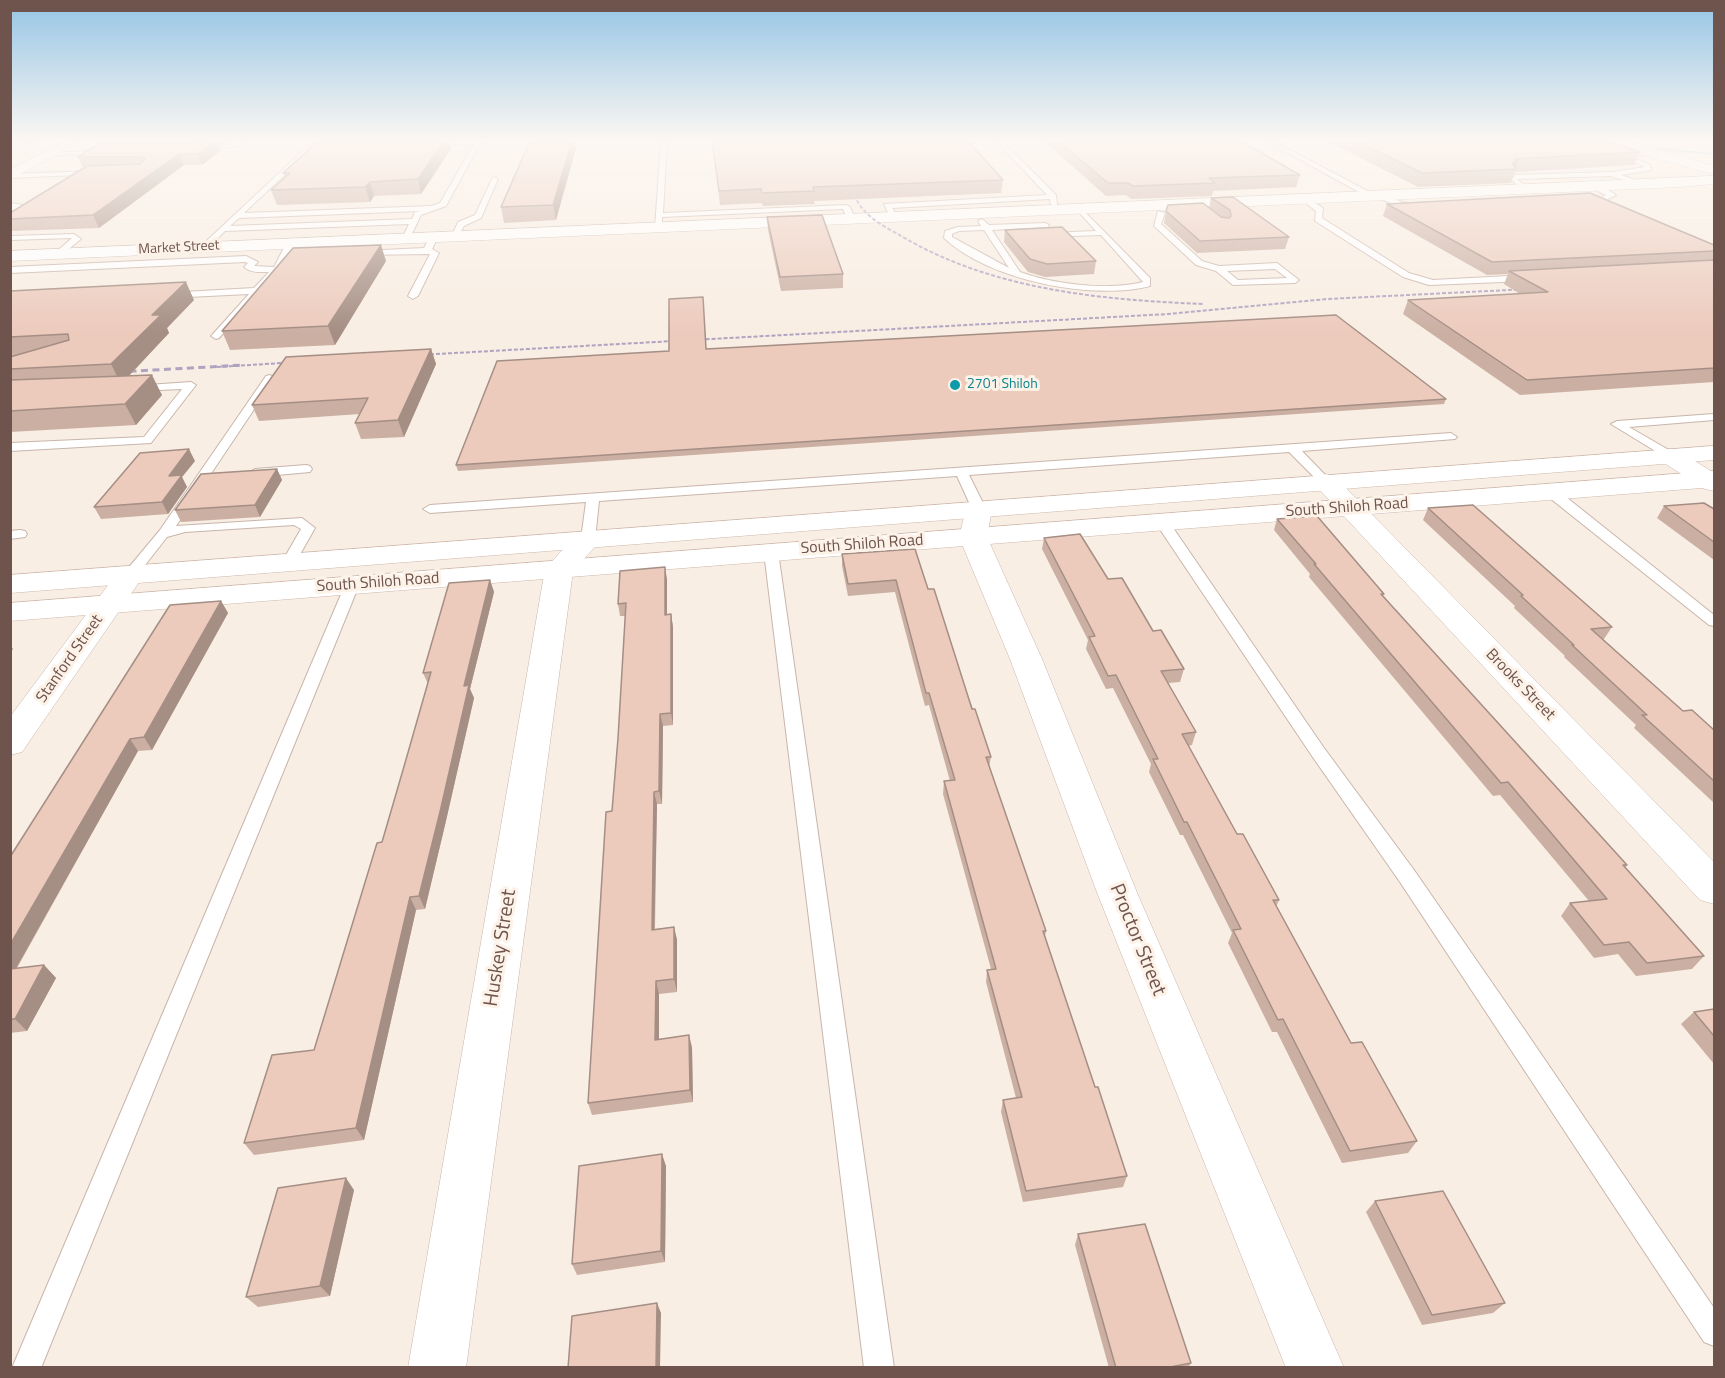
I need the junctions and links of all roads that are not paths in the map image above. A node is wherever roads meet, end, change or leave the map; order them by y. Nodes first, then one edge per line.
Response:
1 (13, 205) edge
2 (248, 205) edge
3 (439, 205) edge
4 (483, 205) edge
5 (659, 205) edge
6 (946, 205) edge
7 (1043, 205) edge
8 (1061, 205) edge
9 (1220, 205) edge
10 (1314, 205) edge
11 (1413, 205) edge
12 (1429, 207) edge
13 (433, 208) junction
14 (1080, 209) junction
15 (1156, 210) junction
16 (10, 211) edge
17 (1203, 211) edge
18 (977, 213) junction
19 (237, 216) junction
20 (894, 217) junction
21 (415, 221) junction
22 (658, 221) junction
23 (1045, 225) edge
24 (987, 228) junction
25 (223, 229) junction
26 (1102, 233) junction
27 (454, 236) junction
28 (1037, 236) edge
29 (1004, 237) dead end
30 (10, 238) edge
31 (406, 238) junction
32 (993, 238) junction
33 (290, 244) junction
34 (431, 244) junction
35 (204, 247) junction
36 (59, 254) junction
37 (348, 254) edge
38 (10, 256) edge
39 (276, 269) junction
40 (1219, 269) junction
41 (10, 270) edge
42 (1017, 273) junction
43 (1536, 278) edge
44 (257, 291) junction
45 (163, 296) edge
46 (413, 296) dead end
47 (216, 336) dead end
48 (270, 378) edge
49 (123, 389) edge
50 (1714, 417) edge
51 (1451, 437) dead end
52 (25, 446) junction
53 (10, 447) edge
54 (1292, 448) junction
55 (1714, 453) edge
56 (1670, 456) junction
57 (10, 459) edge
58 (306, 469) dead end
59 (961, 472) junction
60 (247, 473) edge
61 (225, 475) edge
62 (203, 476) junction
63 (1712, 481) edge
64 (1326, 482) junction
65 (1551, 492) junction
66 (593, 497) junction
67 (1351, 507) junction
68 (430, 509) dead end
69 (1162, 522) junction
70 (976, 523) junction
71 (165, 533) junction
72 (588, 539) junction
73 (771, 552) junction
74 (289, 562) junction
75 (559, 569) junction
76 (130, 575) junction
77 (10, 584) edge
78 (352, 585) junction
79 (110, 604) junction
80 (10, 612) edge
81 (1714, 622) edge
82 (10, 743) edge
83 (1714, 888) edge
84 (1714, 1332) edge
85 (26, 1368) edge
86 (437, 1368) edge
87 (879, 1368) edge
88 (1315, 1368) edge

1 - 16 lane
2 - 19 lane
3 - 13 lane
4 - 27 lane
5 - 22 lane
6 - 20 lane
7 - 18 street, Market Street
8 - 14 street, Market Street
9 - 15 street, Market Street
10 - 43 lane
11 - 12 lane
13 - 19 lane
13 - 21 lane
14 - 15 street, Market Street
14 - 26 lane
15 - 17 lane
15 - 40 lane
18 - 20 street, Market Street
18 - 24 lane
19 - 25 lane
20 - 22 street, Market Street
21 - 25 lane
21 - 31 lane
22 - 27 street, Market Street
23 - 24 lane
24 - 32 lane
24 - 42 lane
25 - 35 lane
26 - 28 lane
26 - 42 lane
27 - 34 street, Market Street
29 - 32 lane
30 - 36 lane
31 - 33 street, Market Street
31 - 34 street, Market Street
32 - 42 lane
33 - 35 street, Market Street
33 - 39 lane
34 - 37 lane
34 - 46 lane
35 - 36 street, Market Street
36 - 38 street, Market Street
39 - 41 lane
39 - 44 lane
40 - 40 lane
44 - 45 lane
44 - 47 lane
48 - 62 lane
49 - 52 lane
50 - 56 lane
51 - 54 lane
52 - 53 lane
52 - 57 lane
54 - 59 lane
54 - 64 lane
55 - 56 street, South Shiloh Road
56 - 63 street
56 - 64 street, South Shiloh Road
58 - 60 lane
59 - 66 lane
59 - 70 lane
61 - 62 lane
62 - 71 lane
63 - 65 street, South Shiloh Road
64 - 67 street, Brooks Street
64 - 70 street, South Shiloh Road
65 - 67 street, South Shiloh Road
65 - 81 lane
66 - 68 lane
66 - 72 lane
67 - 69 street, South Shiloh Road
67 - 83 street, Brooks Street
69 - 70 street, South Shiloh Road
69 - 84 lane
70 - 72 street, South Shiloh Road
70 - 73 street, South Shiloh Road
70 - 88 street, Proctor Street
71 - 74 lane
71 - 76 lane
72 - 74 street, South Shiloh Road
72 - 75 street
73 - 75 street, South Shiloh Road
73 - 87 lane
74 - 76 street, South Shiloh Road
75 - 78 street, South Shiloh Road
75 - 86 street, Huskey Street
76 - 77 street, South Shiloh Road
76 - 79 street, Stanford Street
78 - 79 street, South Shiloh Road
78 - 85 lane
79 - 80 street, South Shiloh Road
79 - 82 street, Stanford Street

